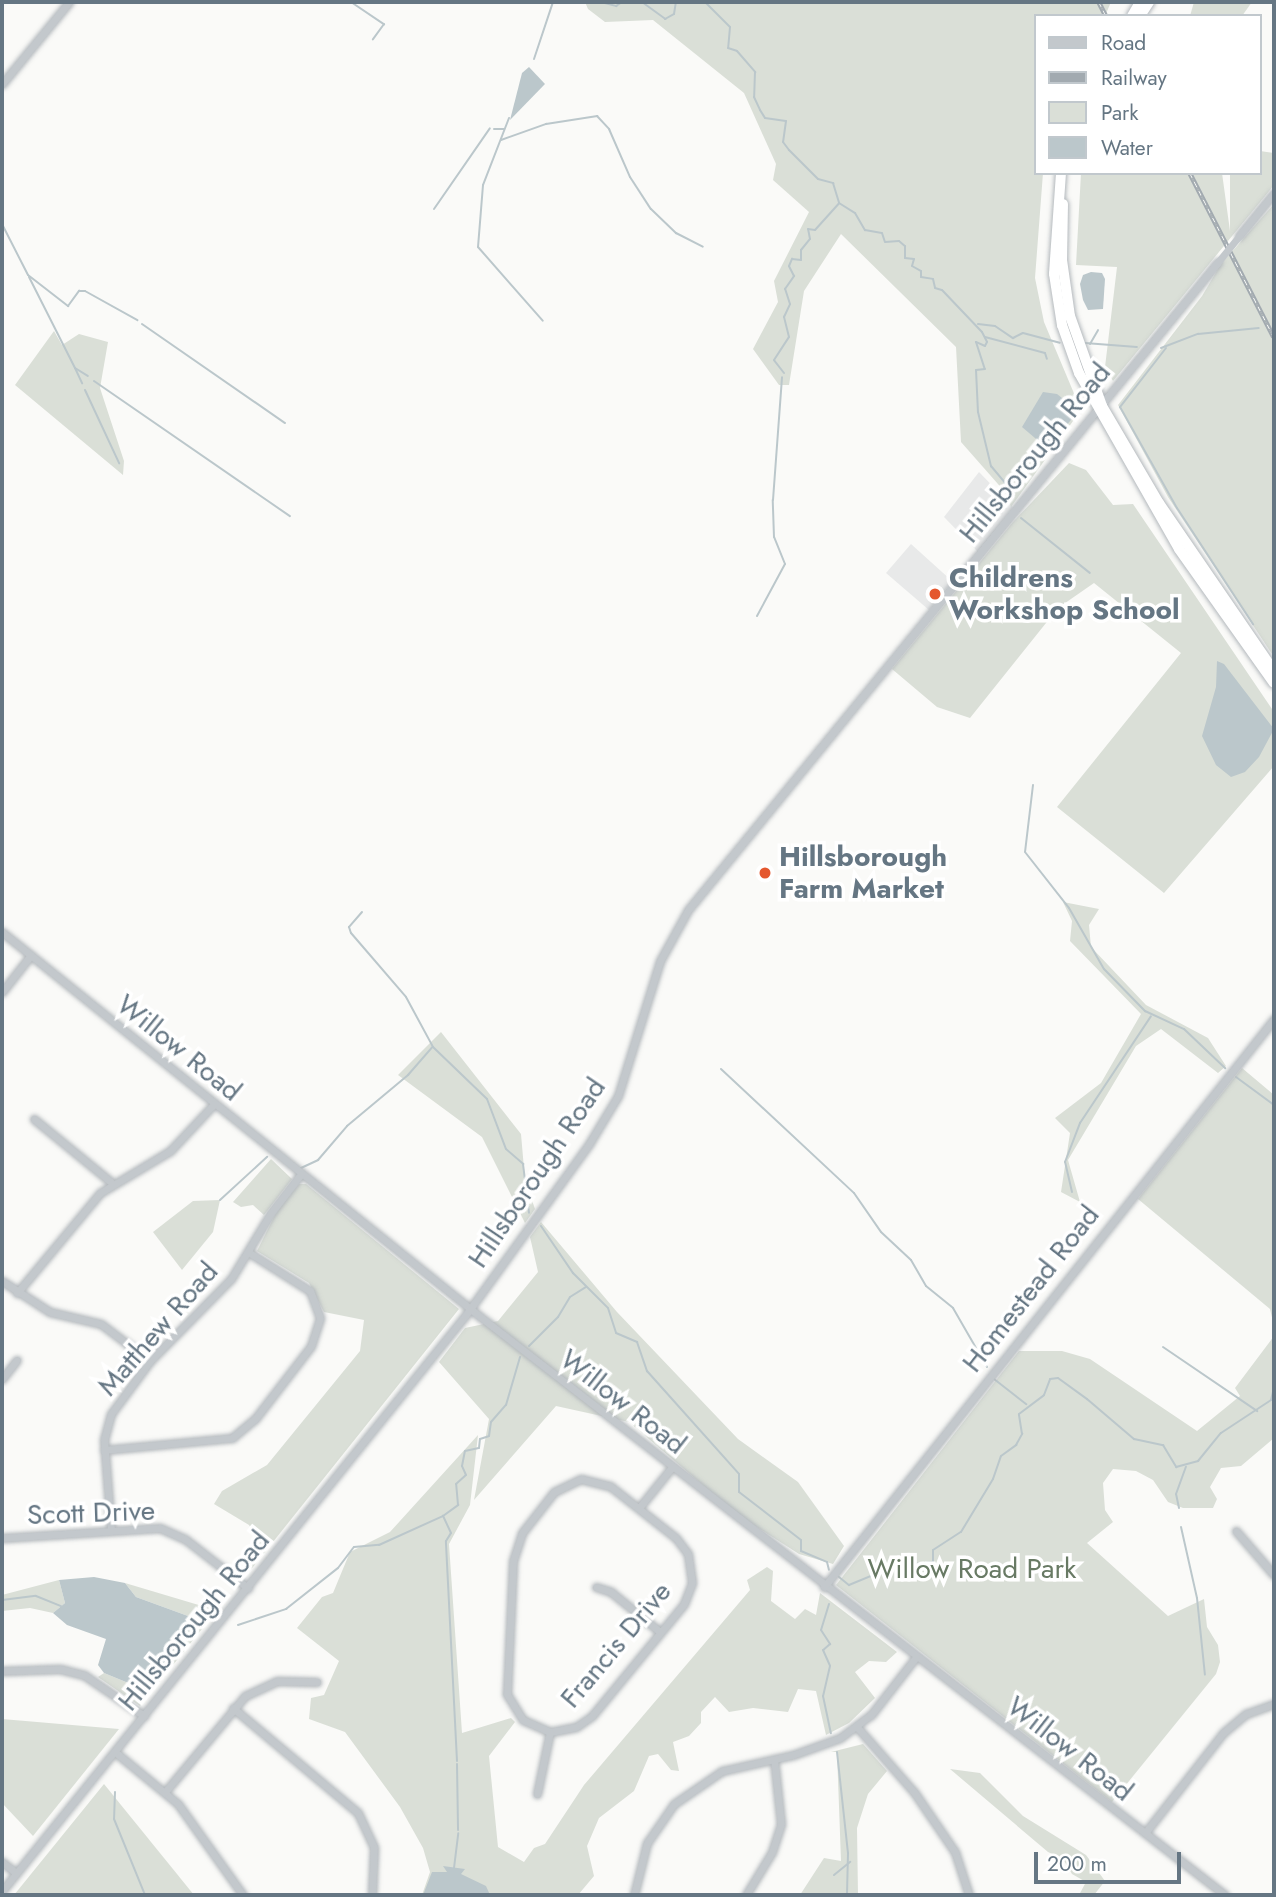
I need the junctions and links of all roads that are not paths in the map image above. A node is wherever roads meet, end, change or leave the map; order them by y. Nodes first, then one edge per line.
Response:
1 (69, 2) edge
2 (2, 84) edge
3 (1061, 175) edge
4 (1068, 175) edge
5 (1274, 193) edge
6 (1100, 410) junction
7 (1274, 671) edge
8 (1274, 683) edge
9 (2, 932) edge
10 (31, 955) junction
11 (2, 992) edge
12 (1274, 1019) edge
13 (214, 1104) junction
14 (34, 1119) dead end
15 (301, 1174) junction
16 (111, 1182) junction
17 (248, 1252) junction
18 (2, 1281) edge
19 (17, 1293) junction
20 (470, 1308) junction
21 (17, 1360) dead end
22 (150, 1361) junction
23 (2, 1379) edge
24 (104, 1450) junction
25 (672, 1467) junction
26 (639, 1508) junction
27 (111, 1530) junction
28 (1236, 1531) dead end
29 (2, 1538) edge
30 (1274, 1575) edge
31 (596, 1587) dead end
32 (824, 1587) junction
33 (248, 1588) junction
34 (660, 1632) junction
35 (916, 1657) junction
36 (2, 1671) edge
37 (317, 1682) dead end
38 (1274, 1704) edge
39 (233, 1708) junction
40 (144, 1716) junction
41 (857, 1727) junction
42 (550, 1732) junction
43 (116, 1752) junction
44 (774, 1759) junction
45 (165, 1791) junction
46 (537, 1794) dead end
47 (1145, 1833) junction
48 (2, 1862) edge
49 (16, 1873) junction
50 (2, 1891) edge
51 (243, 1895) edge
52 (372, 1895) edge
53 (634, 1895) edge
54 (746, 1895) edge
55 (969, 1895) edge
56 (1225, 1895) edge

1 - 2 street
3 - 6 highway
4 - 6 highway
5 - 6 street, Hillsborough Road, bridge
6 - 7 highway
6 - 8 highway
6 - 20 street, Hillsborough Road
9 - 10 street, Willow Road
10 - 11 street
10 - 13 street, Willow Road
12 - 32 street, Homestead Road
13 - 15 street, Willow Road
13 - 16 street
14 - 16 street
15 - 17 street, Matthew Road
15 - 20 street, Willow Road
16 - 19 street
17 - 22 street, Matthew Road
17 - 24 street
18 - 19 street
19 - 22 street
20 - 25 street, Willow Road
20 - 33 street, Hillsborough Road
21 - 23 street
22 - 24 street, Matthew Road
24 - 27 street, Matthew Road
25 - 26 street
25 - 32 street, Willow Road
26 - 34 street, Francis Drive
26 - 42 street, Francis Drive
27 - 29 street, Scott Drive
27 - 33 street, Scott Drive
28 - 30 street
31 - 34 street
32 - 35 street, Willow Road
33 - 40 street, Hillsborough Road
34 - 42 street, Francis Drive
35 - 41 street
35 - 47 street, Willow Road
36 - 40 street
37 - 39 street
38 - 47 street
39 - 45 street
39 - 52 street
40 - 43 street, Hillsborough Road
41 - 44 street
41 - 55 street
42 - 46 street
43 - 45 street
43 - 49 street, Hillsborough Road
44 - 53 street
44 - 54 street
45 - 51 street
47 - 56 street, Willow Road
48 - 49 street
49 - 50 street, Hillsborough Road

